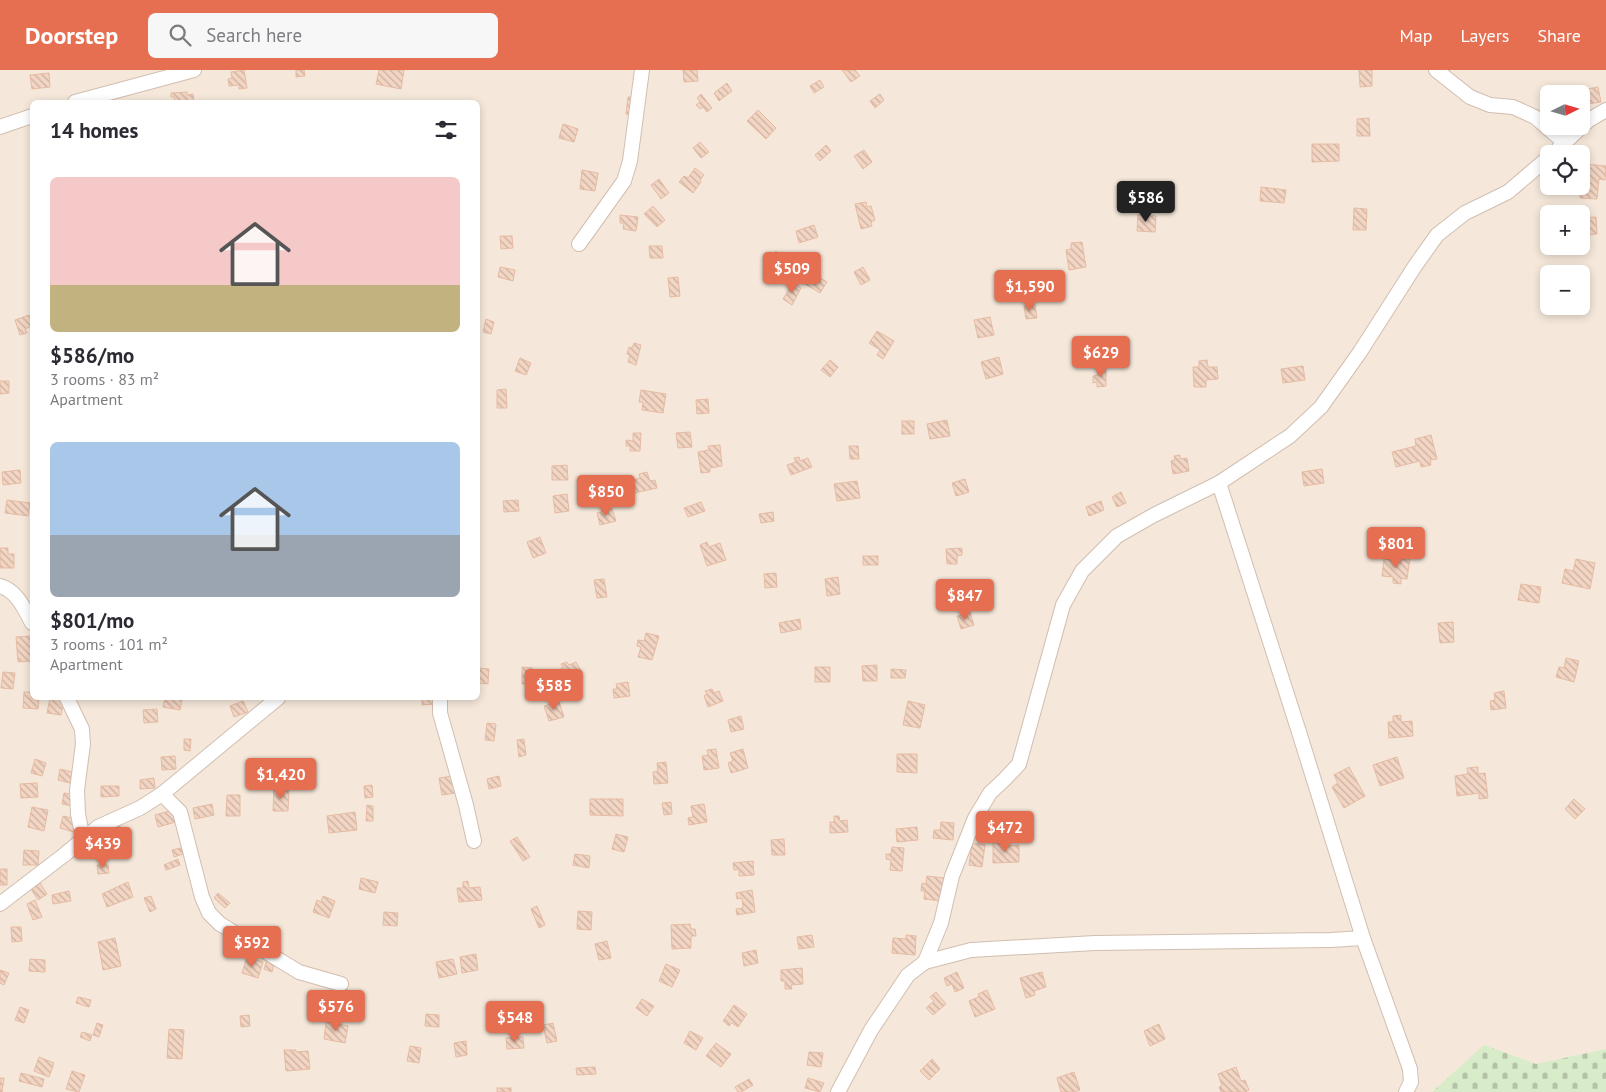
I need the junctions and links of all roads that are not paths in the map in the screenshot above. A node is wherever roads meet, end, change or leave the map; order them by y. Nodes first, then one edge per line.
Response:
1 (642, 70) edge
2 (1436, 70) edge
3 (189, 71) edge
4 (82, 100) edge
5 (1606, 110) edge
6 (30, 117) edge
7 (0, 127) edge
8 (1564, 143) joint
9 (1540, 165) edge
10 (578, 244) dead end
11 (1218, 483) junction
12 (0, 586) edge
13 (30, 619) edge
14 (69, 700) edge
15 (276, 700) edge
16 (440, 700) edge
17 (162, 794) junction
18 (83, 839) junction
19 (474, 841) dead end
20 (0, 904) edge
21 (1363, 938) junction
22 (925, 962) junction
23 (341, 984) dead end
24 (838, 1092) edge
25 (1406, 1092) edge

1 - 10 street
2 - 8 street
3 - 4 street
5 - 8 street
6 - 7 street
9 - 11 street
11 - 21 street
11 - 22 street
12 - 13 street
14 - 18 street
15 - 17 street
16 - 19 street
17 - 18 street
17 - 23 street
18 - 20 street
21 - 22 street
21 - 25 street
22 - 24 street

